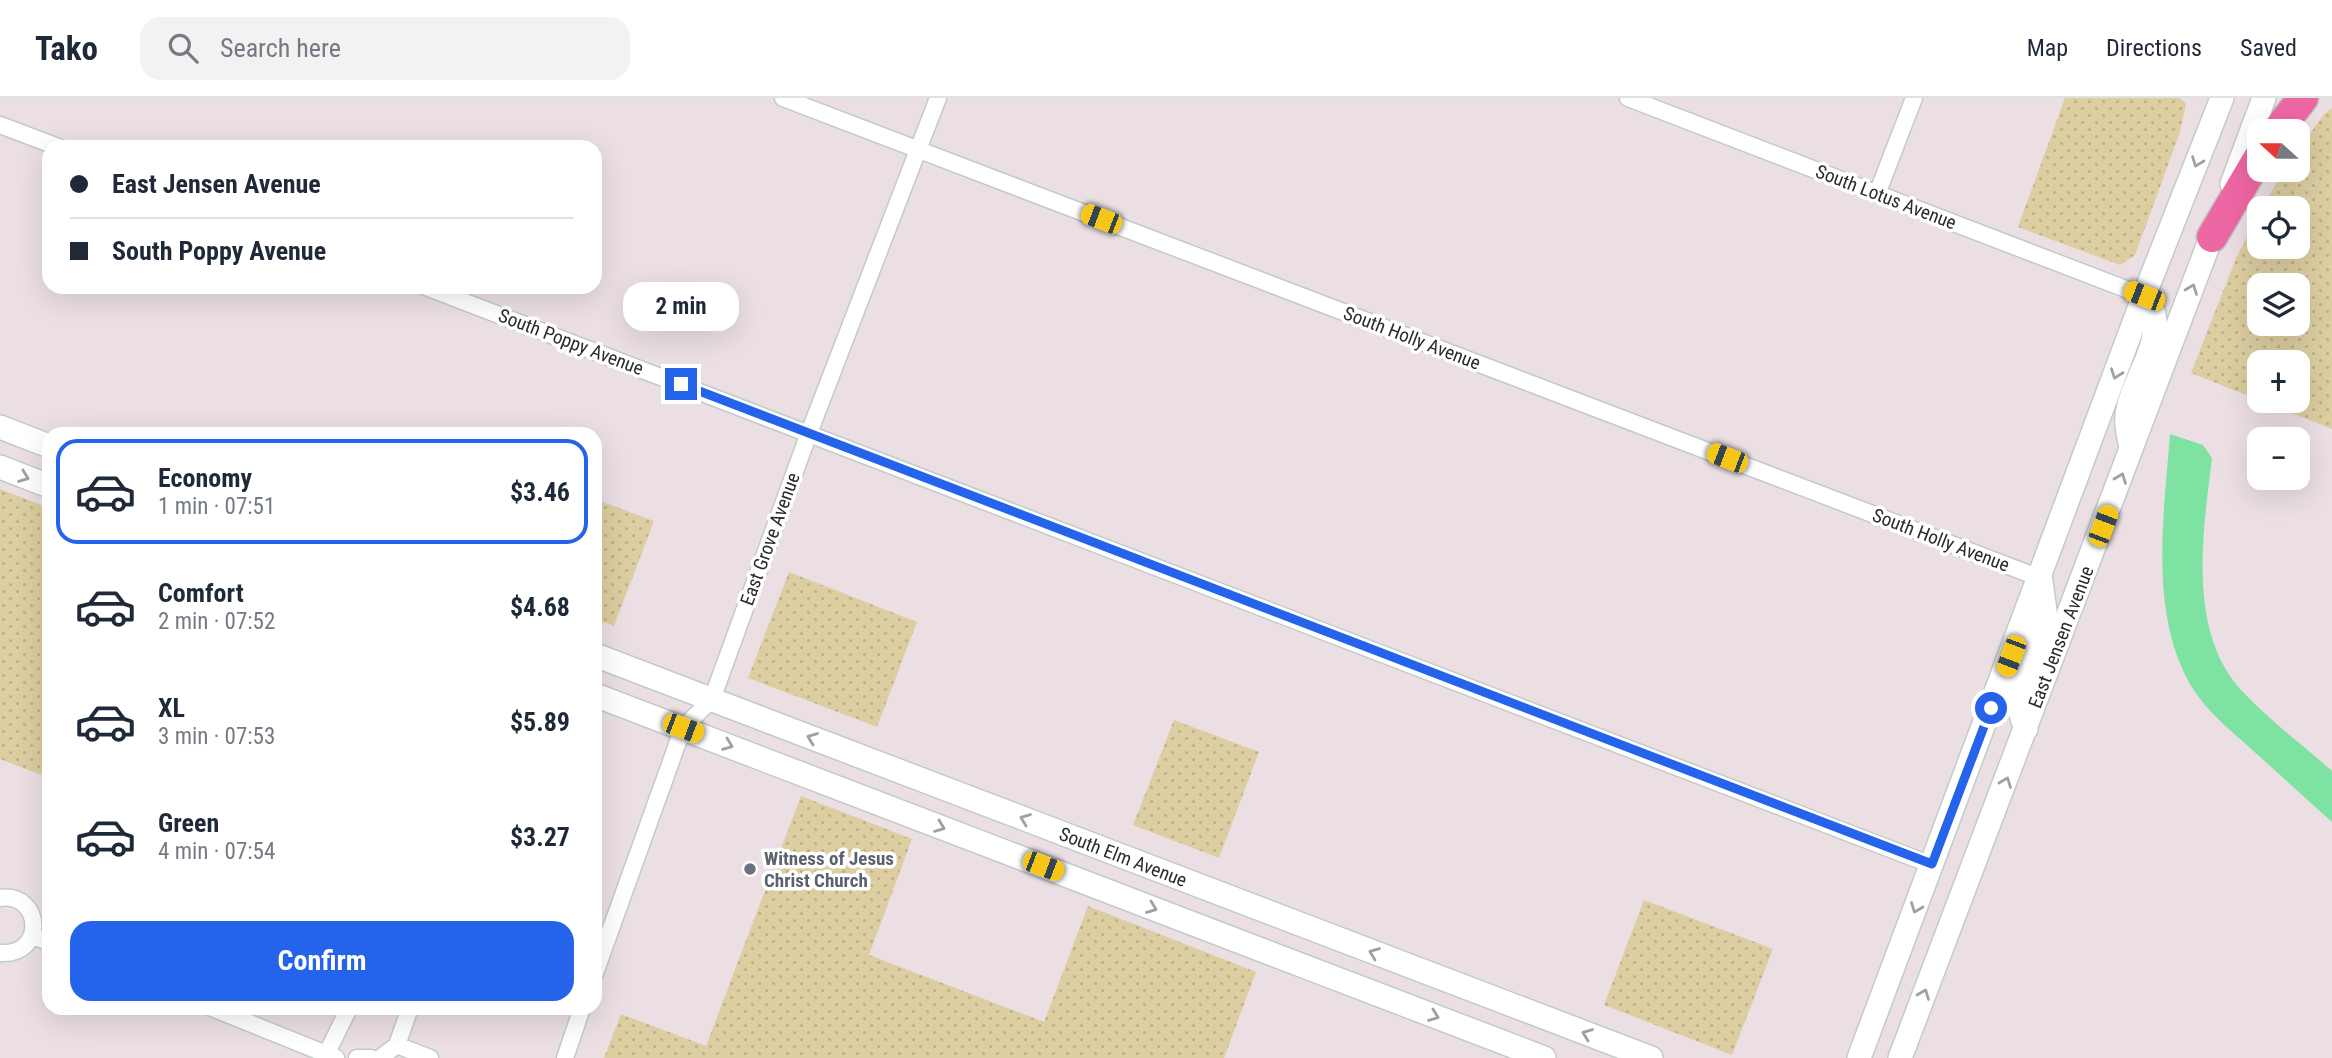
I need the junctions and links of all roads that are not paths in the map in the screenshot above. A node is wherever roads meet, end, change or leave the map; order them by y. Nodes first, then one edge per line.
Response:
1 (783, 98) edge
2 (937, 98) edge
3 (1628, 98) edge
4 (1914, 98) edge
5 (2222, 98) edge
6 (2264, 98) edge
7 (2303, 98) edge
8 (2286, 119) edge
9 (0, 125) edge
10 (42, 141) edge
11 (918, 149) junction
12 (2247, 177) edge
13 (1877, 194) junction
14 (2212, 237) junction
15 (444, 294) edge
16 (2144, 296) junction
17 (0, 427) edge
18 (808, 433) junction
19 (42, 443) edge
20 (2132, 450) junction
21 (0, 467) edge
22 (42, 483) edge
23 (2040, 578) junction
24 (602, 657) edge
25 (602, 698) edge
26 (712, 699) junction
27 (683, 728) junction
28 (2026, 729) junction
29 (1932, 864) junction
30 (0, 898) edge
31 (32, 936) junction
32 (42, 940) edge
33 (0, 953) edge
34 (602, 954) edge
35 (230, 1015) edge
36 (347, 1015) edge
37 (408, 1015) edge
38 (580, 1015) edge
39 (397, 1045) junction
40 (332, 1056) edge
41 (357, 1058) edge
42 (371, 1058) edge
43 (380, 1058) edge
44 (430, 1058) edge
45 (565, 1058) edge
46 (1544, 1058) edge
47 (1651, 1058) edge
48 (1859, 1058) edge
49 (1900, 1058) edge

1 - 11 street, South Holly Avenue
2 - 11 street, East Grove Avenue
3 - 13 street, South Lotus Avenue
4 - 13 street
5 -> 16 main road, East Jensen Avenue
6 - 14 main road, East Jensen Avenue
7 - 8 highway
9 - 10 street
11 - 18 street, East Grove Avenue
11 - 23 street, South Holly Avenue
12 - 14 highway
13 - 16 street, South Lotus Avenue
20 -> 14 main road, East Jensen Avenue
15 - 18 street, South Poppy Avenue
16 - 20 main road
16 -> 23 main road, East Jensen Avenue
17 - 19 main road
18 - 26 street, East Grove Avenue
18 - 29 street, South Poppy Avenue
28 -> 20 main road, East Jensen Avenue
21 -> 22 main road
23 - 28 main road
23 - 29 main road, East Jensen Avenue
24 - 26 main road, South Elm Avenue
25 - 27 main road, South Elm Avenue
26 - 27 street, East Grove Avenue
47 -> 26 main road, South Elm Avenue
27 - 34 street, East Grove Avenue
27 -> 46 main road, South Elm Avenue
49 -> 28 main road, East Jensen Avenue
29 -> 48 main road, East Jensen Avenue
30 - 31 street
31 - 32 street
31 - 33 street
35 - 40 street
36 - 40 street
37 - 39 street
38 - 45 street
39 - 43 street
39 - 44 street
41 - 42 street

